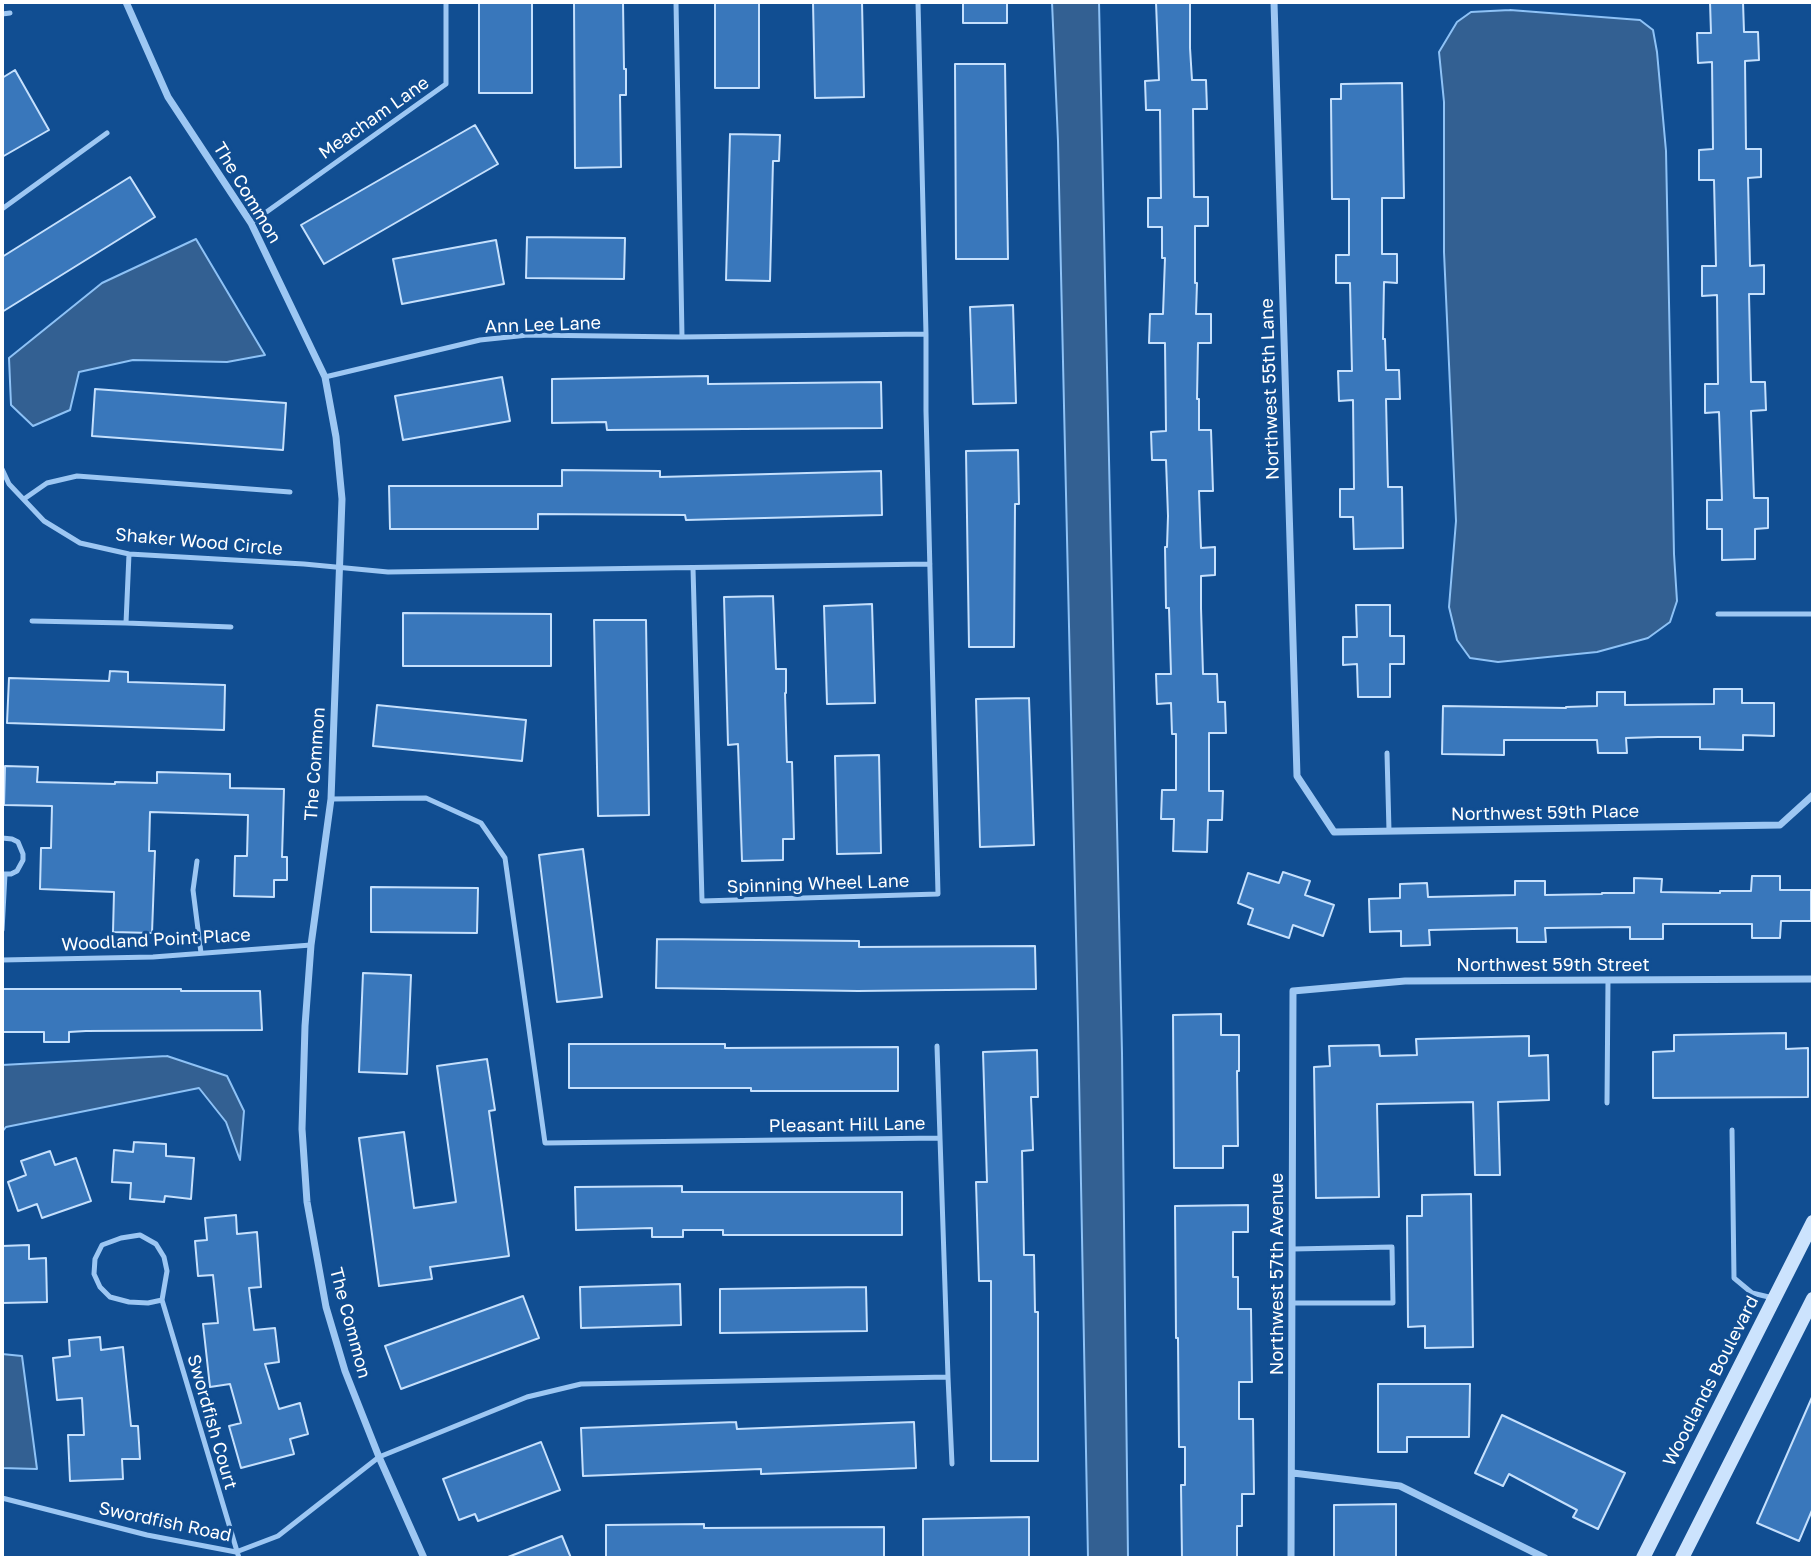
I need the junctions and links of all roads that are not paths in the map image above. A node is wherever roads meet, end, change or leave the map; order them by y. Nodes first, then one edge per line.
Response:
1 (126, 2) edge
2 (446, 2) edge
3 (676, 2) edge
4 (918, 2) edge
5 (1274, 2) edge
6 (10, 13) dead end
7 (2, 14) edge
8 (107, 133) dead end
9 (2, 209) edge
10 (251, 223) junction
11 (926, 334) junction
12 (682, 337) junction
13 (325, 377) junction
14 (2, 469) edge
15 (290, 492) dead end
16 (23, 499) junction
17 (129, 554) junction
18 (930, 564) junction
19 (341, 569) junction
20 (693, 569) junction
21 (1718, 614) dead end
22 (1813, 614) edge
23 (32, 621) dead end
24 (127, 623) junction
25 (231, 627) dead end
26 (1387, 753) dead end
27 (1297, 776) joint
28 (1813, 795) edge
29 (331, 799) junction
30 (1389, 831) junction
31 (2, 838) edge
32 (197, 861) dead end
33 (3, 874) edge
34 (2, 930) edge
35 (311, 945) junction
36 (201, 953) junction
37 (2, 960) edge
38 (1813, 979) edge
39 (1608, 980) junction
40 (1293, 990) joint
41 (937, 1046) dead end
42 (1607, 1104) dead end
43 (1732, 1130) dead end
44 (940, 1138) junction
45 (1813, 1222) edge
46 (1293, 1249) junction
47 (1775, 1298) junction
48 (1813, 1299) edge
49 (162, 1300) junction
50 (1293, 1303) junction
51 (948, 1377) junction
52 (379, 1457) junction
53 (952, 1464) dead end
54 (1293, 1472) junction
55 (2, 1498) edge
56 (237, 1555) edge
57 (424, 1558) edge
58 (1291, 1558) edge
59 (1545, 1558) edge
60 (1643, 1558) edge
61 (1682, 1558) edge

1 - 10 street, The Common
2 - 10 lane, Meacham Lane
3 - 12 lane
4 - 11 lane
5 - 27 street, Northwest 55th Lane
6 - 7 lane
8 - 9 lane
10 - 13 street, The Common
11 - 12 lane, Ann Lee Lane
11 - 18 lane, Spinning Wheel Lane
12 - 13 lane, Ann Lee Lane
13 - 19 street, The Common
14 - 16 lane, Shaker Wood Circle
15 - 16 lane
16 - 17 lane, Shaker Wood Circle
17 - 19 lane, Shaker Wood Circle
17 - 24 lane
18 - 20 lane
18 - 20 lane, Spinning Wheel Lane
19 - 20 lane
19 - 29 street, The Common
21 - 22 lane
23 - 24 lane
24 - 25 lane
26 - 30 lane
27 - 30 street, Northwest 59th Place
28 - 30 street, Northwest 59th Place
29 - 35 street, The Common
29 - 44 lane, Pleasant Hill Lane
31 - 33 lane
32 - 36 lane
33 - 34 lane
35 - 36 lane, Woodland Point Place
35 - 52 street, The Common
36 - 37 lane, Woodland Point Place
38 - 39 street, Northwest 59th Street
39 - 40 street, Northwest 59th Street
39 - 42 lane
40 - 46 street, Northwest 57th Avenue
41 - 44 lane
43 - 47 lane
44 - 51 lane, Pleasant Hill Lane
45 - 47 street, Woodlands Boulevard
46 - 50 street, Northwest 57th Avenue
46 - 50 lane
47 - 60 street, Woodlands Boulevard
48 - 61 street
49 - 49 lane
49 - 56 lane, Swordfish Court
50 - 54 street, Northwest 57th Avenue
51 - 52 lane
51 - 53 lane, Pleasant Hill Lane
52 - 56 lane, Swordfish Road
52 - 57 street, The Common
54 - 58 street, Northwest 57th Avenue
54 - 59 street
55 - 56 lane, Swordfish Road

